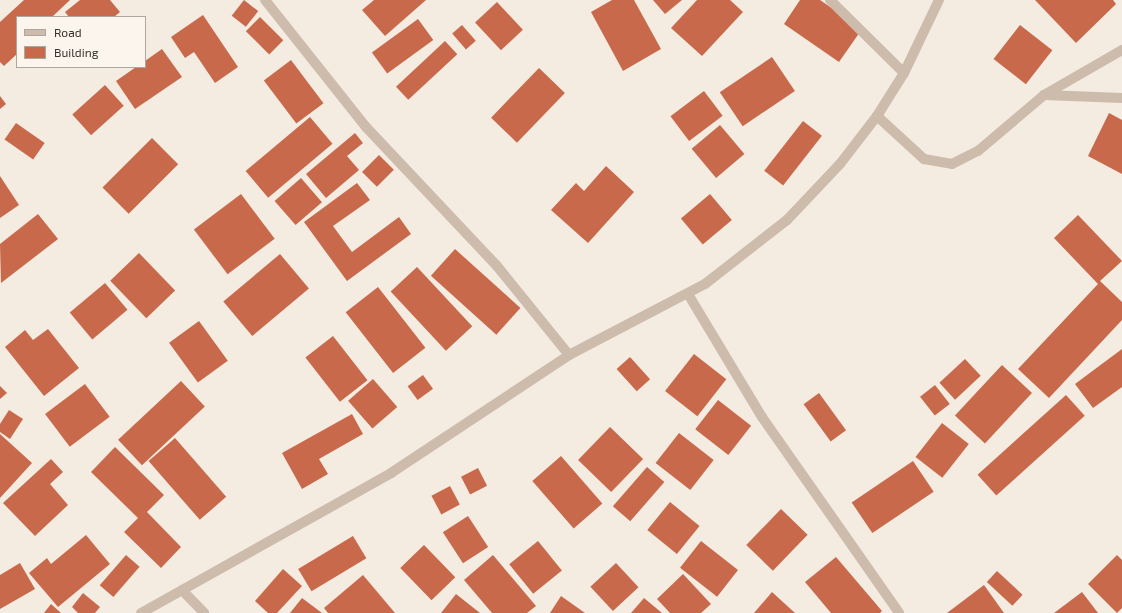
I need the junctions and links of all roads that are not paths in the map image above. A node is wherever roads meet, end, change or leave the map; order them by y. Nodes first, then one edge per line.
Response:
1 (265, 0) edge
2 (830, 0) edge
3 (939, 0) edge
4 (1122, 50) edge
5 (904, 73) junction
6 (1044, 95) junction
7 (1122, 98) edge
8 (878, 116) junction
9 (688, 294) junction
10 (569, 355) junction
11 (182, 590) junction
12 (141, 613) edge
13 (204, 613) edge
14 (899, 613) edge

1 - 10 street
2 - 5 street
3 - 5 street
4 - 6 street
5 - 8 street
6 - 7 street
6 - 8 street
8 - 9 street
9 - 10 street
9 - 14 street
10 - 11 street
11 - 12 street
11 - 13 street

